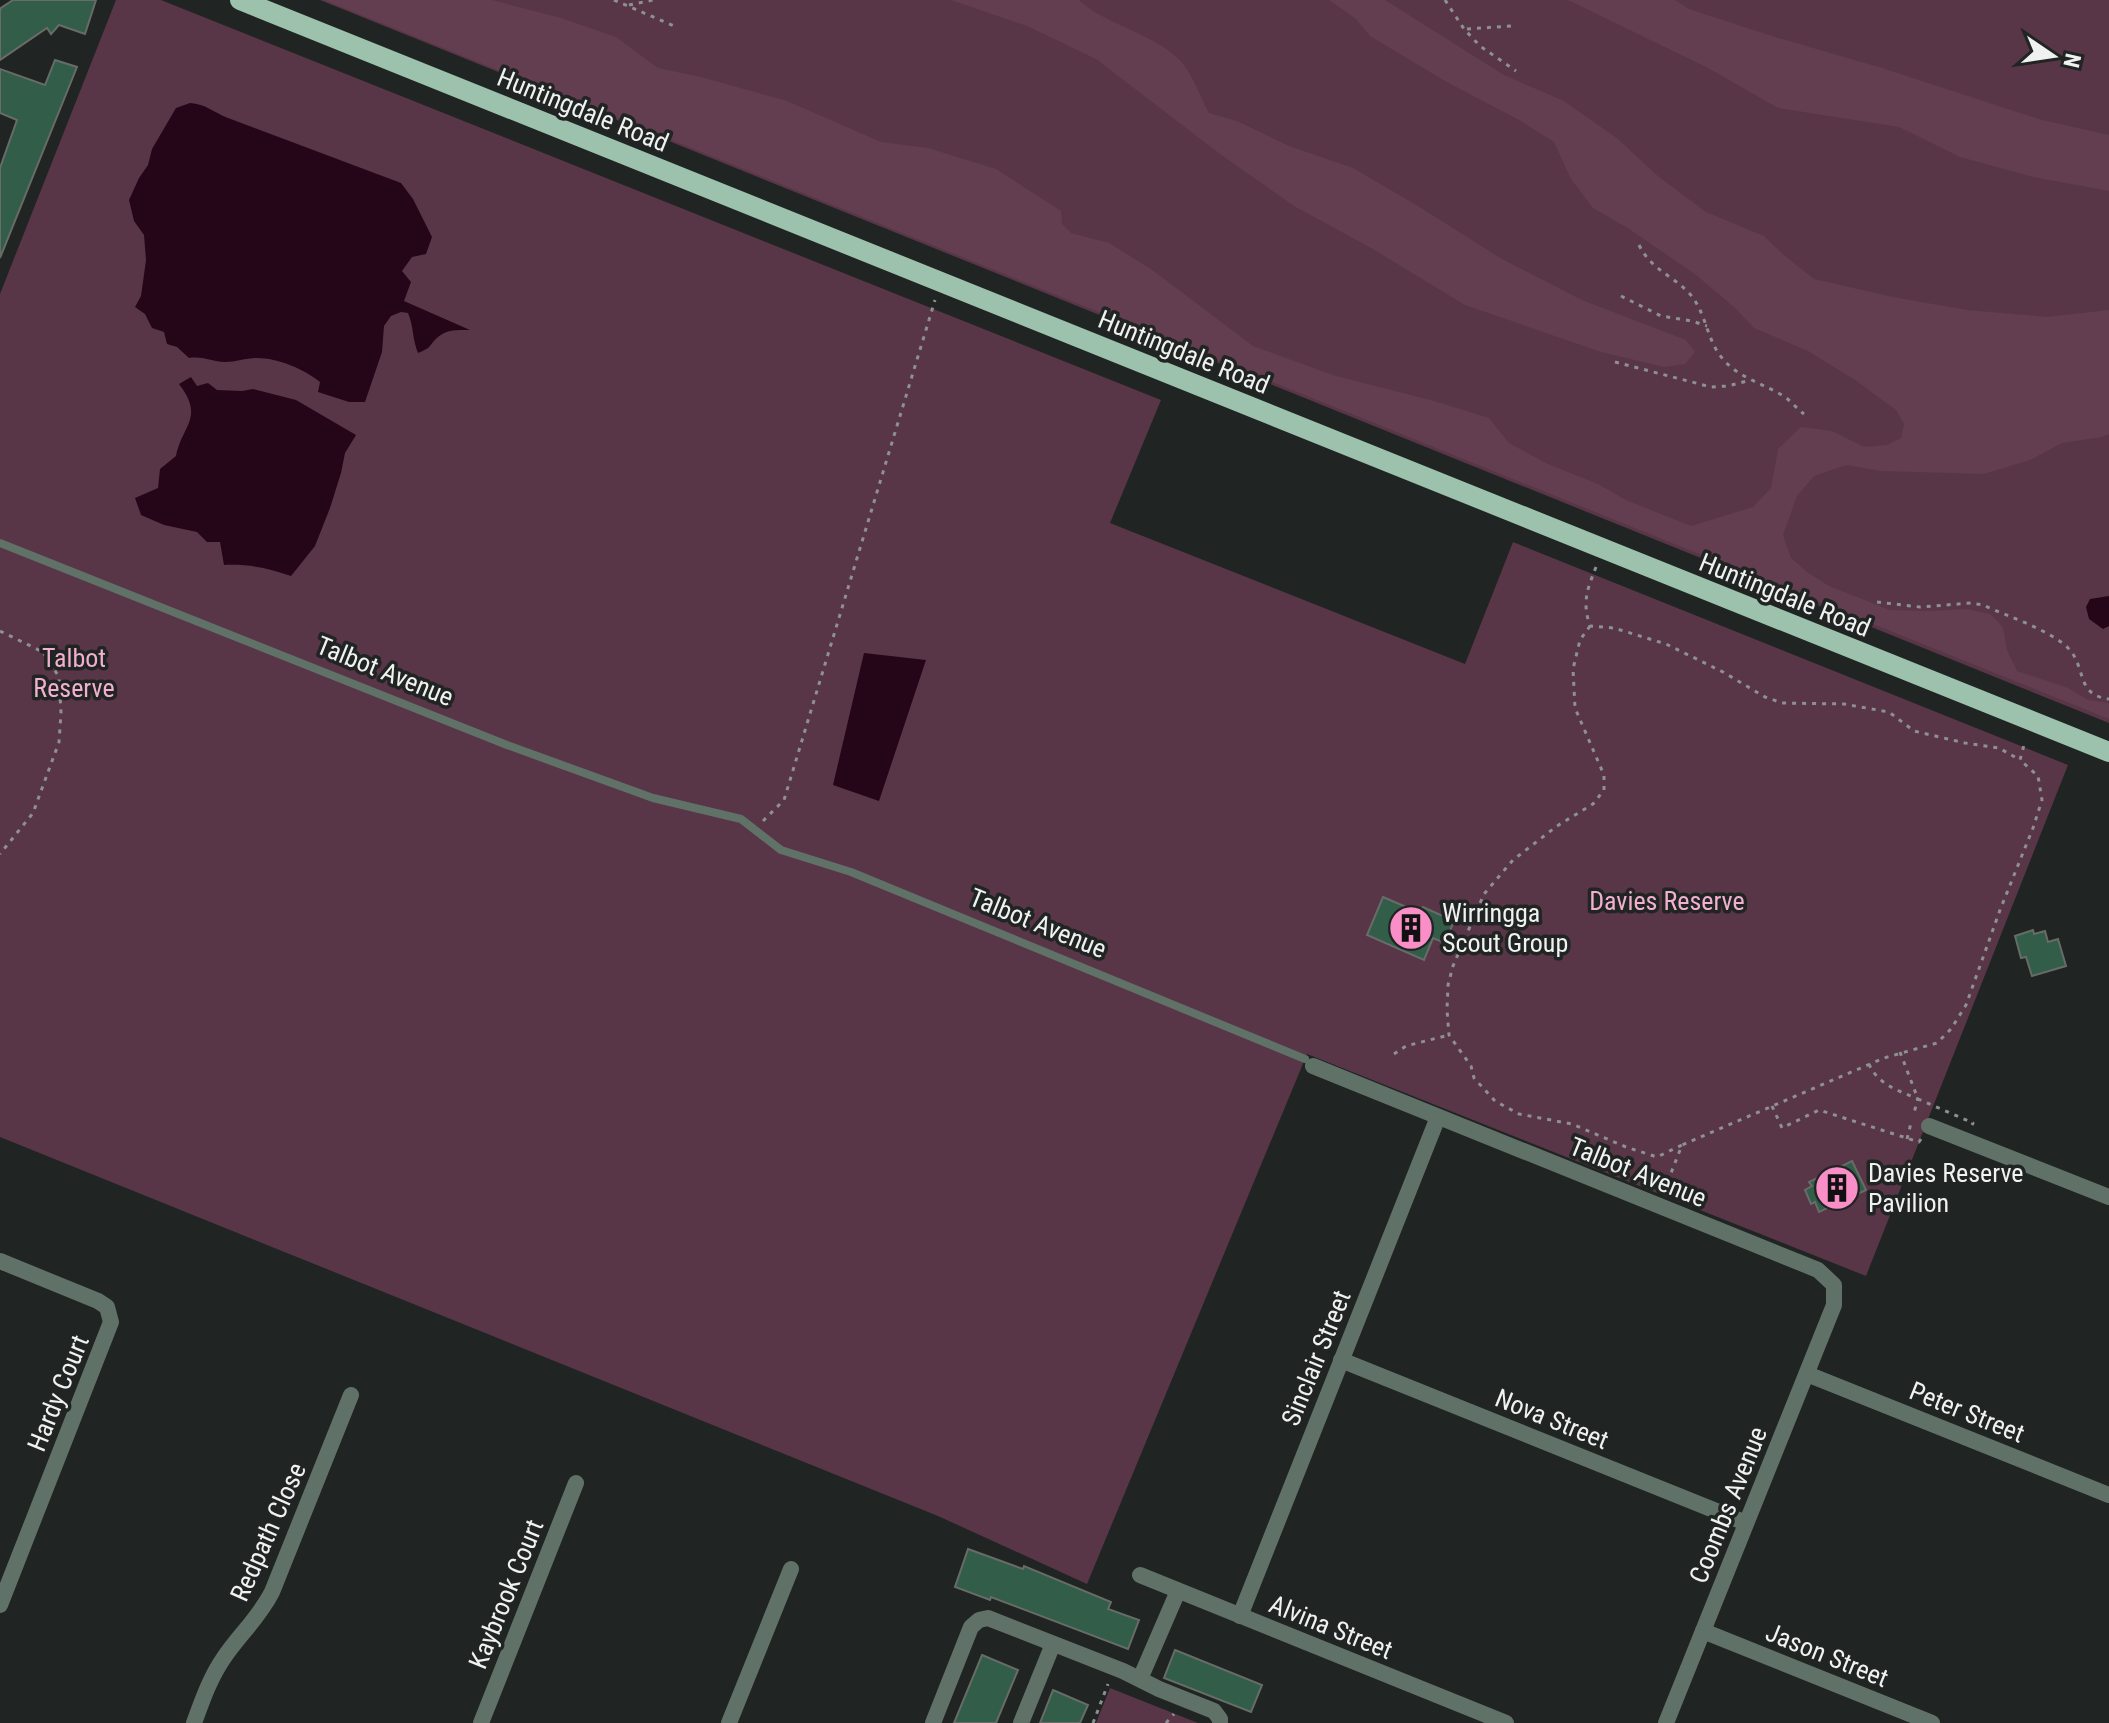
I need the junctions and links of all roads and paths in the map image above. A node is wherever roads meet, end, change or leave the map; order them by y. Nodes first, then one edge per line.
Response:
1 (240, 0) edge
2 (614, 0) edge
3 (653, 0) edge
4 (1445, 0) edge
5 (626, 5) junction
6 (674, 26) dead end
7 (1511, 26) dead end
8 (1464, 29) junction
9 (1516, 71) dead end
10 (1639, 245) dead end
11 (940, 282) junction
12 (1621, 296) dead end
13 (1707, 326) junction
14 (1615, 362) dead end
15 (1751, 380) junction
16 (1804, 414) dead end
17 (0, 543) edge
18 (1603, 549) junction
19 (1877, 602) dead end
20 (1590, 626) junction
21 (0, 631) edge
22 (2109, 699) edge
23 (2024, 745) dead end
24 (2109, 752) edge
25 (2020, 760) junction
26 (754, 830) junction
27 (0, 854) edge
28 (1449, 1035) junction
29 (1900, 1052) junction
30 (1394, 1054) dead end
31 (1309, 1063) joint
32 (1869, 1064) junction
33 (1918, 1099) junction
34 (1772, 1106) junction
35 (1935, 1106) junction
36 (1438, 1117) junction
37 (1929, 1126) junction
38 (1966, 1141) junction
39 (1682, 1145) junction
40 (2109, 1197) edge
41 (1658, 1205) junction
42 (0, 1261) edge
43 (1834, 1305) joint
44 (1341, 1360) junction
45 (1807, 1374) junction
46 (351, 1395) dead end
47 (576, 1483) dead end
48 (2109, 1495) edge
49 (1746, 1523) junction
50 (791, 1569) dead end
51 (1140, 1575) dead end
52 (1178, 1591) junction
53 (0, 1605) edge
54 (1240, 1616) junction
55 (1703, 1631) junction
56 (1053, 1644) junction
57 (1140, 1679) junction
58 (1108, 1684) dead end
59 (1176, 1711) dead end
60 (194, 1723) edge
61 (481, 1723) edge
62 (729, 1723) edge
63 (933, 1723) edge
64 (1021, 1723) edge
65 (1093, 1723) edge
66 (1166, 1723) edge
67 (1220, 1723) edge
68 (1506, 1723) edge
69 (1666, 1723) edge
70 (1932, 1723) edge

1 - 11 main road, Huntingdale Road
2 - 5 path
3 - 5 path
4 - 8 path
5 - 6 path
7 - 8 path
8 - 9 path
10 - 13 path
11 - 18 main road, Huntingdale Road
11 - 26 path
12 - 13 path
13 - 15 path
14 - 15 path
15 - 16 path
17 - 26 lane, Talbot Avenue
18 - 20 path
18 - 24 main road, Huntingdale Road
19 - 22 path
20 - 25 path
20 - 28 path
21 - 27 path
23 - 25 path
25 - 29 path
26 - 31 lane, Talbot Avenue
28 - 30 path
28 - 39 path
29 - 32 path
29 - 33 path
31 - 36 street, Talbot Avenue
32 - 33 path
32 - 34 path
33 - 35 path
34 - 37 path
34 - 39 path
35 - 37 path
35 - 38 path
36 - 41 street, Talbot Avenue
36 - 44 street, Sinclair Street
37 - 38 street
38 - 40 street
39 - 41 path
41 - 43 street, Talbot Avenue
42 - 53 street, Hardy Court
43 - 45 street, Coombs Avenue
44 - 49 street, Nova Street
44 - 54 street, Sinclair Street
45 - 48 street, Peter Street
45 - 49 street, Coombs Avenue
46 - 60 street, Redpath Close
47 - 61 street, Kaybrook Court
49 - 55 street, Coombs Avenue
50 - 62 street
51 - 52 street, Alvina Street
52 - 54 street, Alvina Street
52 - 57 street
54 - 68 street, Alvina Street
55 - 69 street, Coombs Avenue
55 - 70 street, Jason Street
56 - 57 street
56 - 63 street
56 - 64 street
57 - 67 street
58 - 65 path
59 - 66 path

